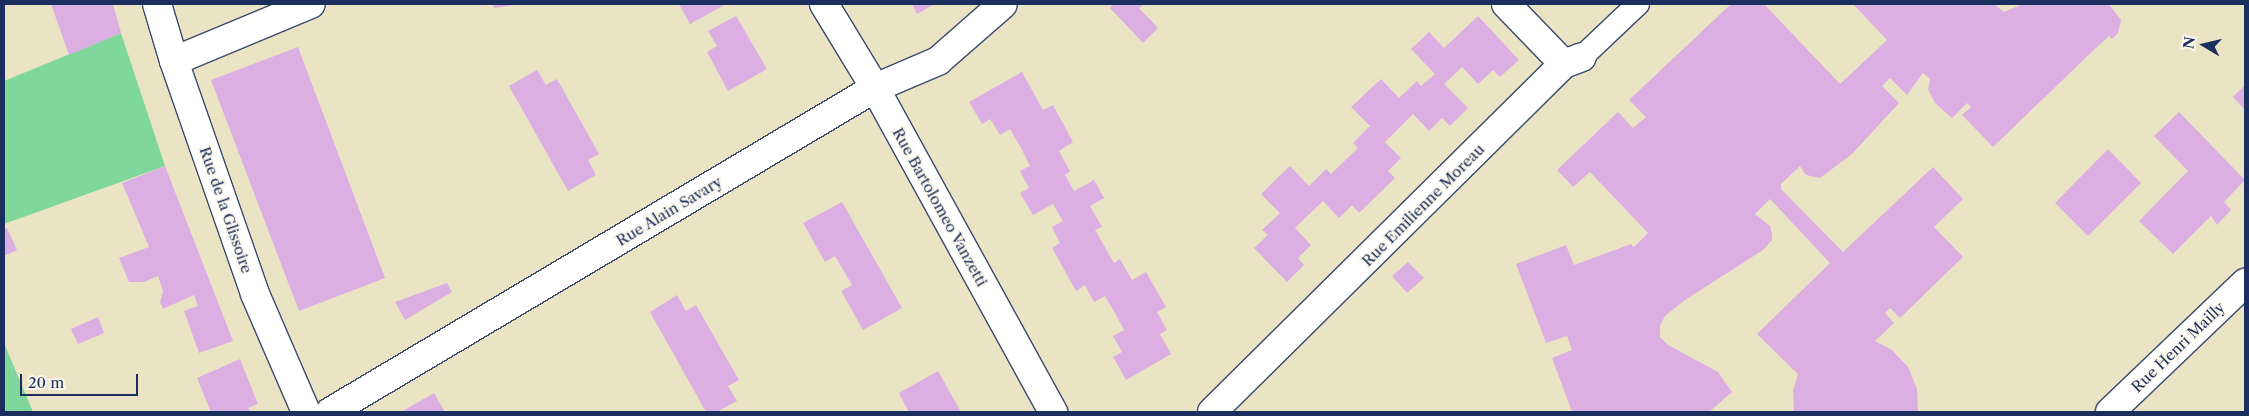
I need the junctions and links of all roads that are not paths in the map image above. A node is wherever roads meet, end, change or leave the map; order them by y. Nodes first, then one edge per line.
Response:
1 (157, 4) edge
2 (310, 4) edge
3 (824, 4) edge
4 (1003, 4) edge
5 (1506, 4) edge
6 (1638, 4) edge
7 (174, 60) junction
8 (1573, 60) junction
9 (875, 88) junction
10 (2245, 283) edge
11 (306, 412) edge
12 (330, 412) edge
13 (1053, 412) edge
14 (1212, 412) edge
15 (2110, 412) edge

1 - 7 street, Rue de la Glissoire
2 - 7 street
3 - 9 street, Rue Bartolomeo Vanzetti
4 - 9 street, Rue Alain Savary
5 - 8 street
6 - 8 lane, Rue Emilienne Moreau
7 - 11 street, Rue de la Glissoire
8 - 14 street, Rue Emilienne Moreau
9 - 12 street, Rue Alain Savary
9 - 13 street, Rue Bartolomeo Vanzetti
10 - 15 street, Rue Henri Mailly

